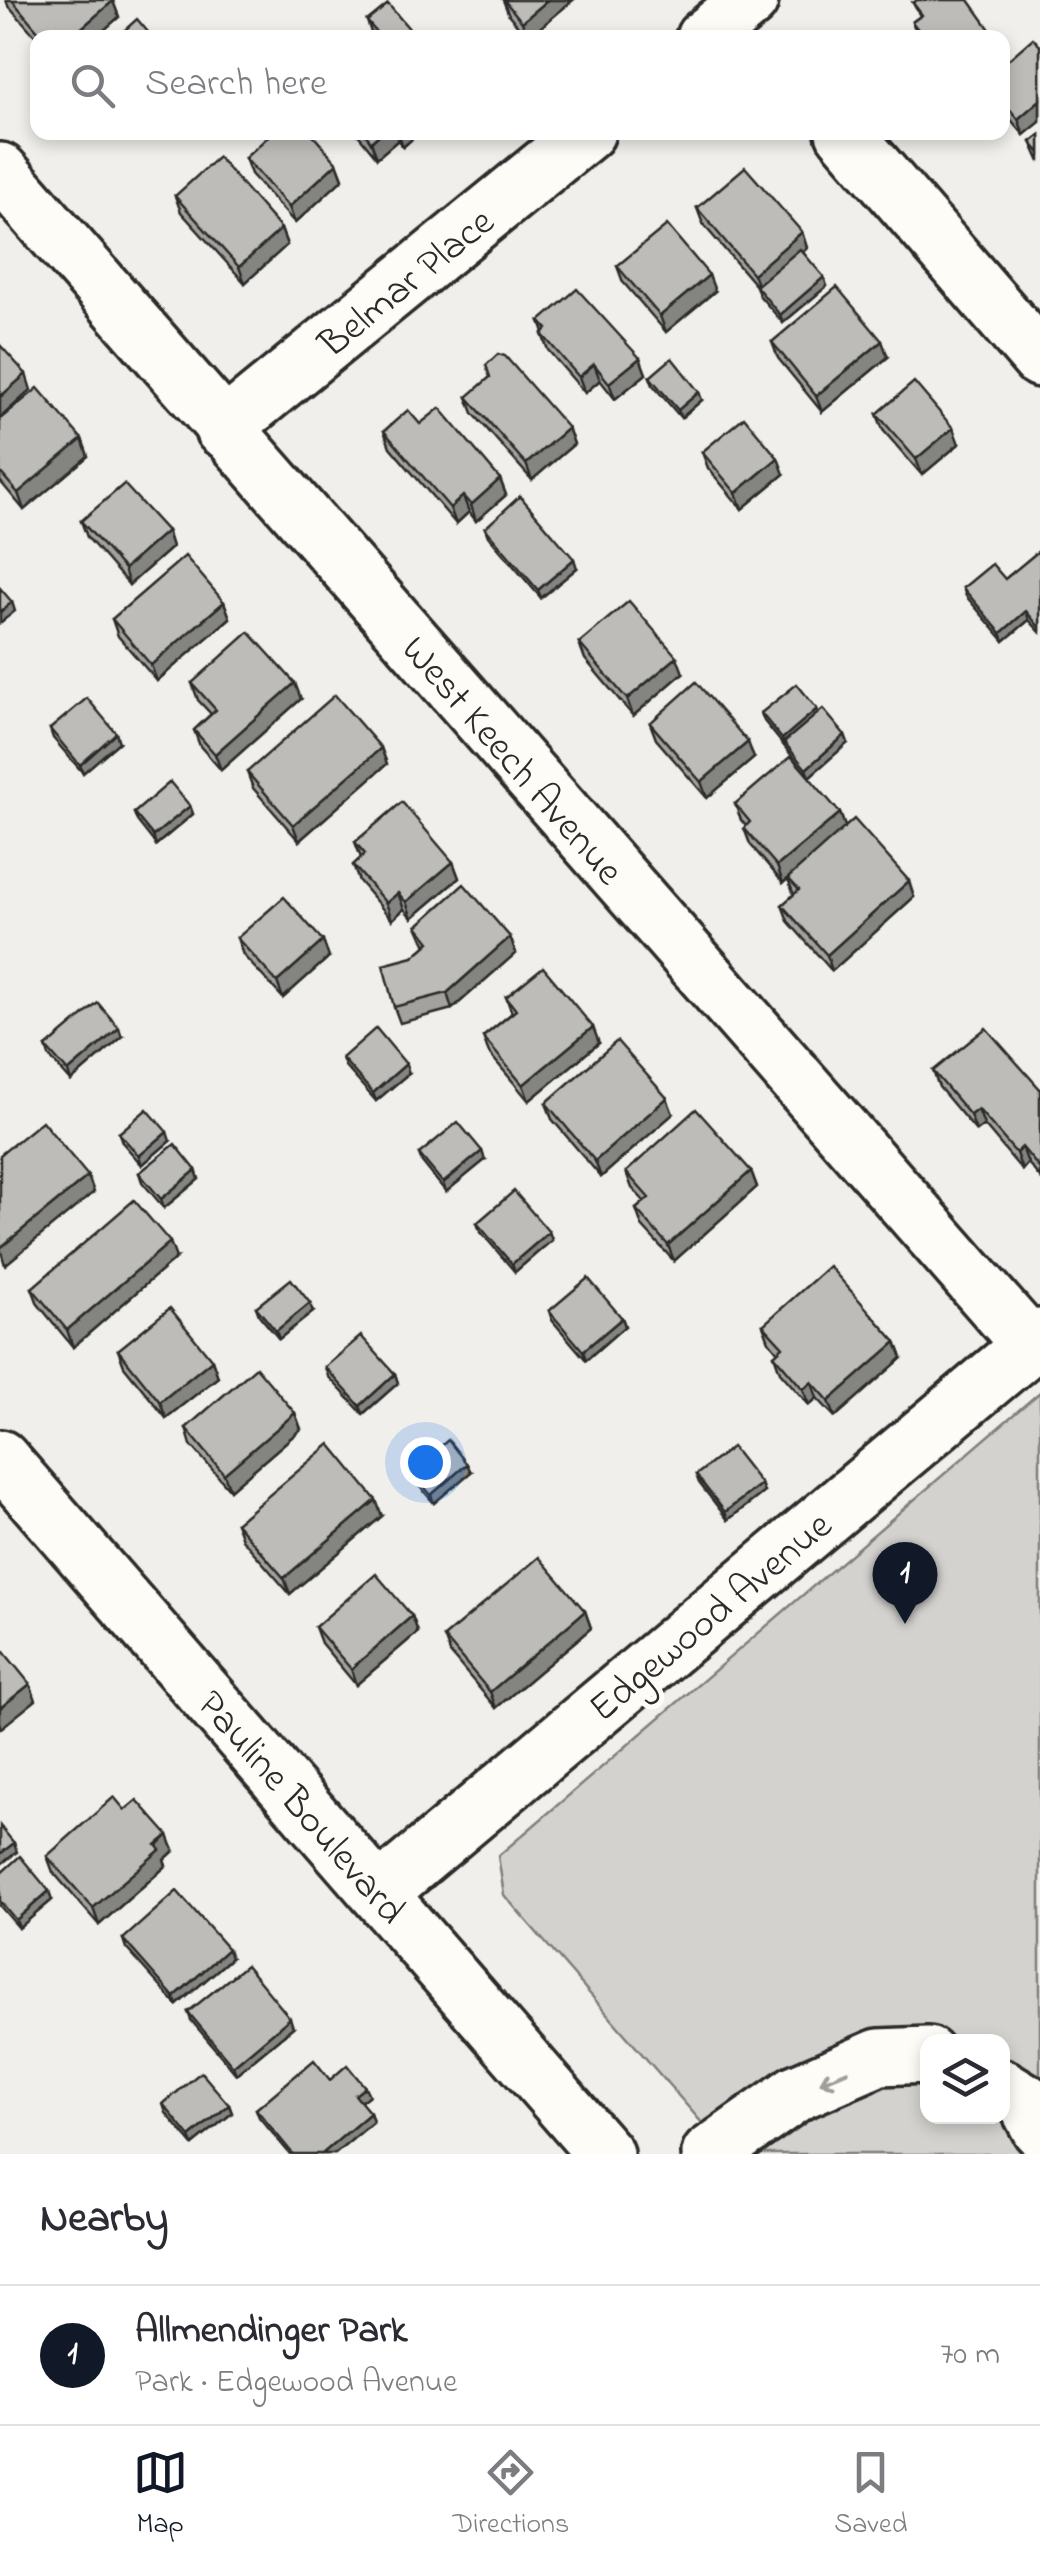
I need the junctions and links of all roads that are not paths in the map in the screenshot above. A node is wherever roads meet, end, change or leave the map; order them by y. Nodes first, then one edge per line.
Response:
1 (577, 140) edge
2 (851, 140) edge
3 (0, 171) edge
4 (1040, 359) edge
5 (223, 430) junction
6 (1035, 1341) edge
7 (0, 1458) edge
8 (379, 1893) junction
9 (920, 2055) edge
10 (1010, 2091) edge
11 (1040, 2129) edge
12 (605, 2154) edge
13 (710, 2154) edge

1 - 5 street, Belmar Place
2 - 4 street
3 - 5 street, West Keech Avenue
5 - 6 street, West Keech Avenue
6 - 8 street, Edgewood Avenue
7 - 8 street, Pauline Boulevard
8 - 12 street, Pauline Boulevard
9 -> 13 street
10 - 11 street

